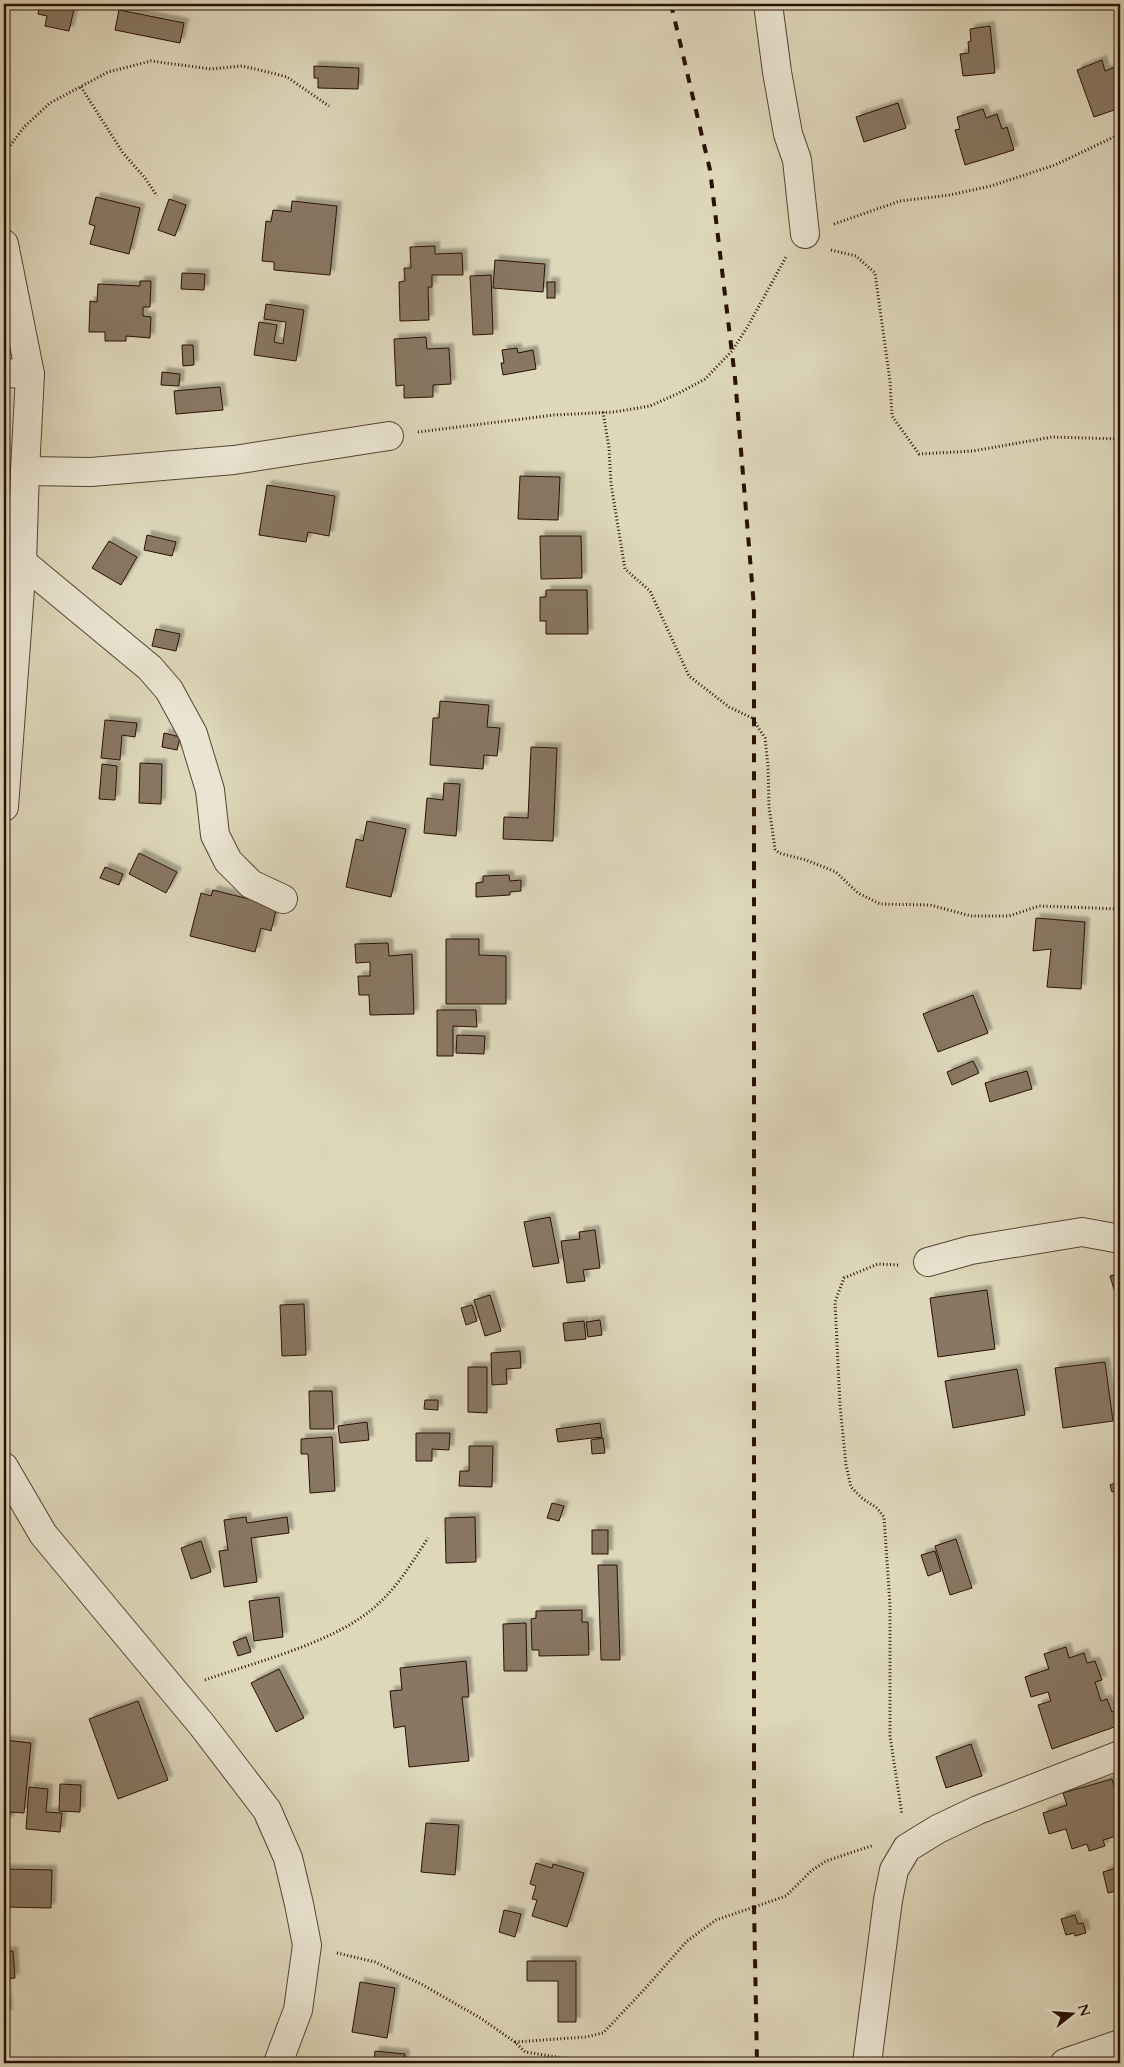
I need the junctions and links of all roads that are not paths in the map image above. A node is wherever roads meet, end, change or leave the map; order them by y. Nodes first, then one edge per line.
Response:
1 (768, 4) edge
2 (805, 234) road end
3 (4, 244) edge
4 (17, 373) edge
5 (389, 436) road end
6 (24, 471) junction
7 (22, 562) junction
8 (4, 807) edge
9 (283, 899) dead end
10 (1120, 1239) edge
11 (928, 1262) road end
12 (4, 1467) edge
13 (1120, 1755) edge
14 (1120, 2044) edge
15 (278, 2063) edge
16 (867, 2063) edge
17 (1070, 2063) edge

1 - 2 street
3 - 4 street
4 - 6 street
5 - 6 street
6 - 7 street
7 - 8 street
7 - 9 street
10 - 11 street
12 - 15 street
13 - 16 street
14 - 17 street

